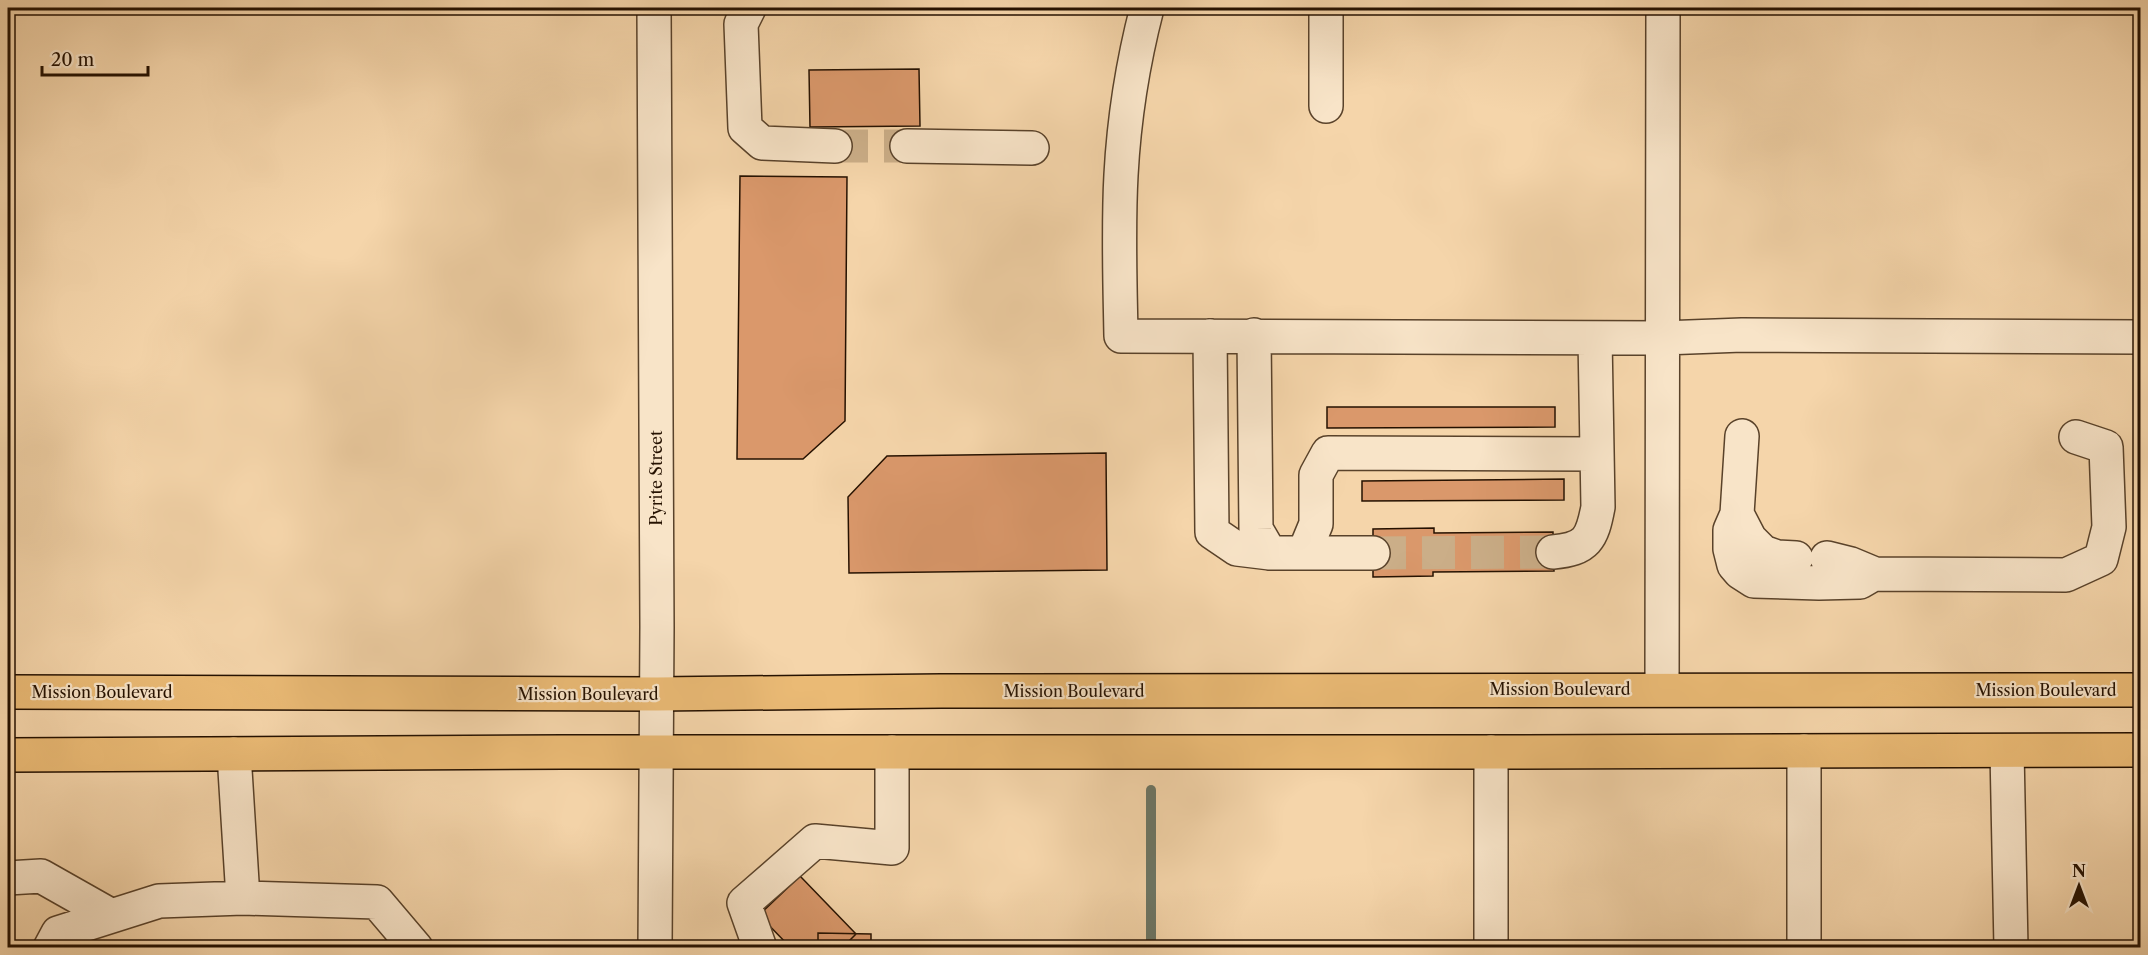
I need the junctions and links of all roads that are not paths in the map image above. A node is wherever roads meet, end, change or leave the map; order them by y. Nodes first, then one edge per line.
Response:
1 (654, 8) edge
2 (749, 8) edge
3 (1147, 8) edge
4 (1326, 8) edge
5 (1663, 8) edge
6 (1326, 106) dead end
7 (835, 146) tunnel mouth
8 (907, 146) tunnel mouth
9 (1032, 148) dead end
10 (1232, 336) junction
11 (2140, 337) edge
12 (1595, 338) junction
13 (1663, 338) junction
14 (1742, 436) dead end
15 (2076, 437) dead end
16 (1596, 454) junction
17 (1737, 514) junction
18 (1553, 552) tunnel mouth
19 (1270, 553) junction
20 (1304, 553) junction
21 (1373, 553) tunnel mouth
22 (1875, 574) junction
23 (1662, 689) junction
24 (2140, 690) edge
25 (8, 692) edge
26 (657, 694) junction
27 (2140, 750) edge
28 (1804, 751) junction
29 (2007, 751) junction
30 (657, 752) junction
31 (892, 752) junction
32 (1491, 752) junction
33 (234, 754) junction
34 (8, 755) edge
35 (8, 878) edge
36 (243, 898) junction
37 (110, 915) junction
38 (50, 948) edge
39 (417, 948) edge
40 (655, 948) edge
41 (760, 948) edge
42 (1491, 948) edge
43 (1804, 948) edge
44 (2011, 948) edge

1 - 26 street, Pyrite Street
2 - 7 street
3 - 10 street
4 - 6 street
5 - 13 street
8 - 9 street
10 - 12 street
10 - 19 street
10 - 19 street
11 - 13 street
12 - 13 street
12 - 16 street
13 - 23 street
14 - 17 street
15 - 22 street
16 - 18 street
16 - 20 street
17 - 22 street
17 - 22 street
19 - 20 street
20 - 21 street
23 - 24 main road, Mission Boulevard
23 - 26 main road, Mission Boulevard
25 - 26 main road, Mission Boulevard
26 - 30 street, Pyrite Street
27 - 29 main road
28 - 29 main road
28 - 32 main road
28 - 43 street
29 - 44 street
30 - 31 main road
30 - 33 main road
30 - 40 street, Pyrite Street
31 - 32 main road
31 - 41 street
32 - 42 street
33 - 34 main road
33 - 36 street
35 - 37 street
36 - 37 street
36 - 39 street
37 - 38 street

